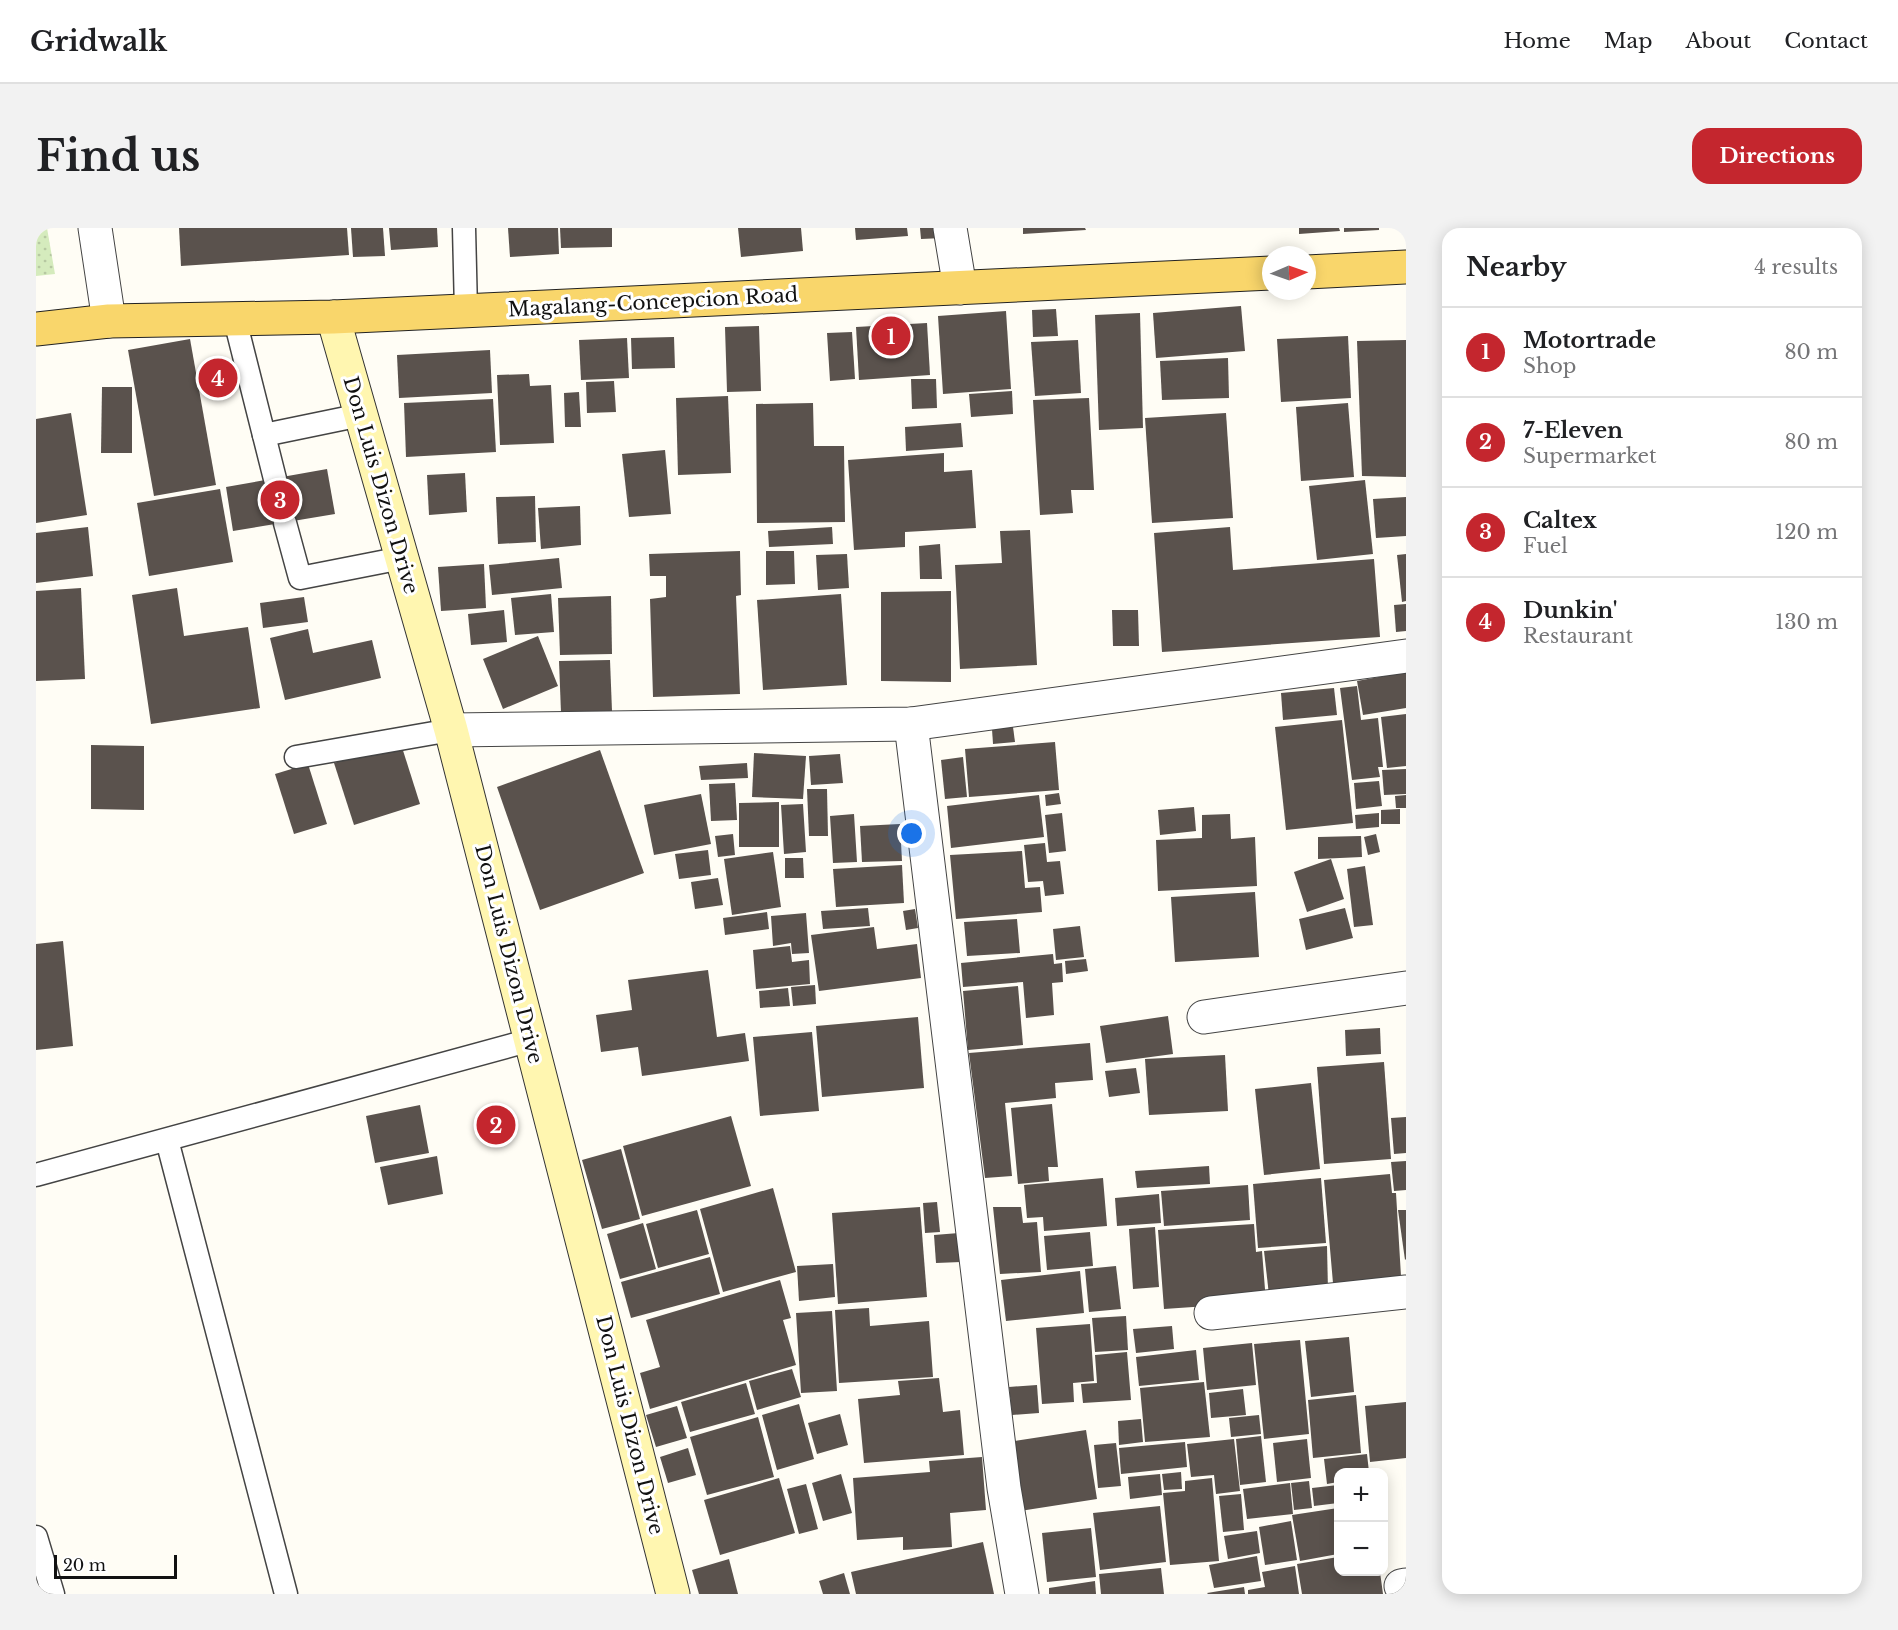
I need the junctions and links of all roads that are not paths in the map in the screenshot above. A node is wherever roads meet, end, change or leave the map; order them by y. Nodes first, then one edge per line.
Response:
1 (95, 228) edge
2 (464, 228) edge
3 (950, 228) edge
4 (1406, 267) edge
5 (1316, 272) edge
6 (1262, 273) edge
7 (960, 288) junction
8 (466, 311) junction
9 (333, 317) junction
10 (235, 320) junction
11 (109, 321) junction
12 (36, 329) edge
13 (361, 415) junction
14 (264, 435) junction
15 (275, 478) dead end
16 (285, 523) dead end
17 (402, 558) junction
18 (1406, 656) edge
19 (911, 724) junction
20 (451, 730) junction
21 (296, 757) dead end
22 (1406, 988) edge
23 (1204, 1017) dead end
24 (531, 1040) junction
25 (167, 1140) junction
26 (36, 1175) edge
27 (1406, 1292) edge
28 (1211, 1313) dead end
29 (36, 1537) edge
30 (53, 1594) edge
31 (286, 1594) edge
32 (673, 1594) edge
33 (1022, 1594) edge

1 - 11 street
2 - 8 lane
3 - 7 street
4 - 5 main road
6 - 7 main road, Magalang-Concepcion Road
7 - 8 main road, Magalang-Concepcion Road
8 - 9 main road, Magalang-Concepcion Road
9 - 10 main road, Magalang-Concepcion Road
9 - 13 street, Don Luis Dizon Drive
10 - 11 main road, Magalang-Concepcion Road
10 - 14 lane
11 - 12 main road, Magalang-Concepcion Road
13 - 14 lane
13 - 17 street, Don Luis Dizon Drive
14 - 15 lane
16 - 17 lane
17 - 20 street, Don Luis Dizon Drive
18 - 19 street
19 - 20 street
19 - 33 street
20 - 21 lane
20 - 24 street, Don Luis Dizon Drive
22 - 23 street
24 - 25 lane
24 - 32 street, Don Luis Dizon Drive
25 - 26 lane
25 - 31 lane
27 - 28 street
29 - 30 lane

